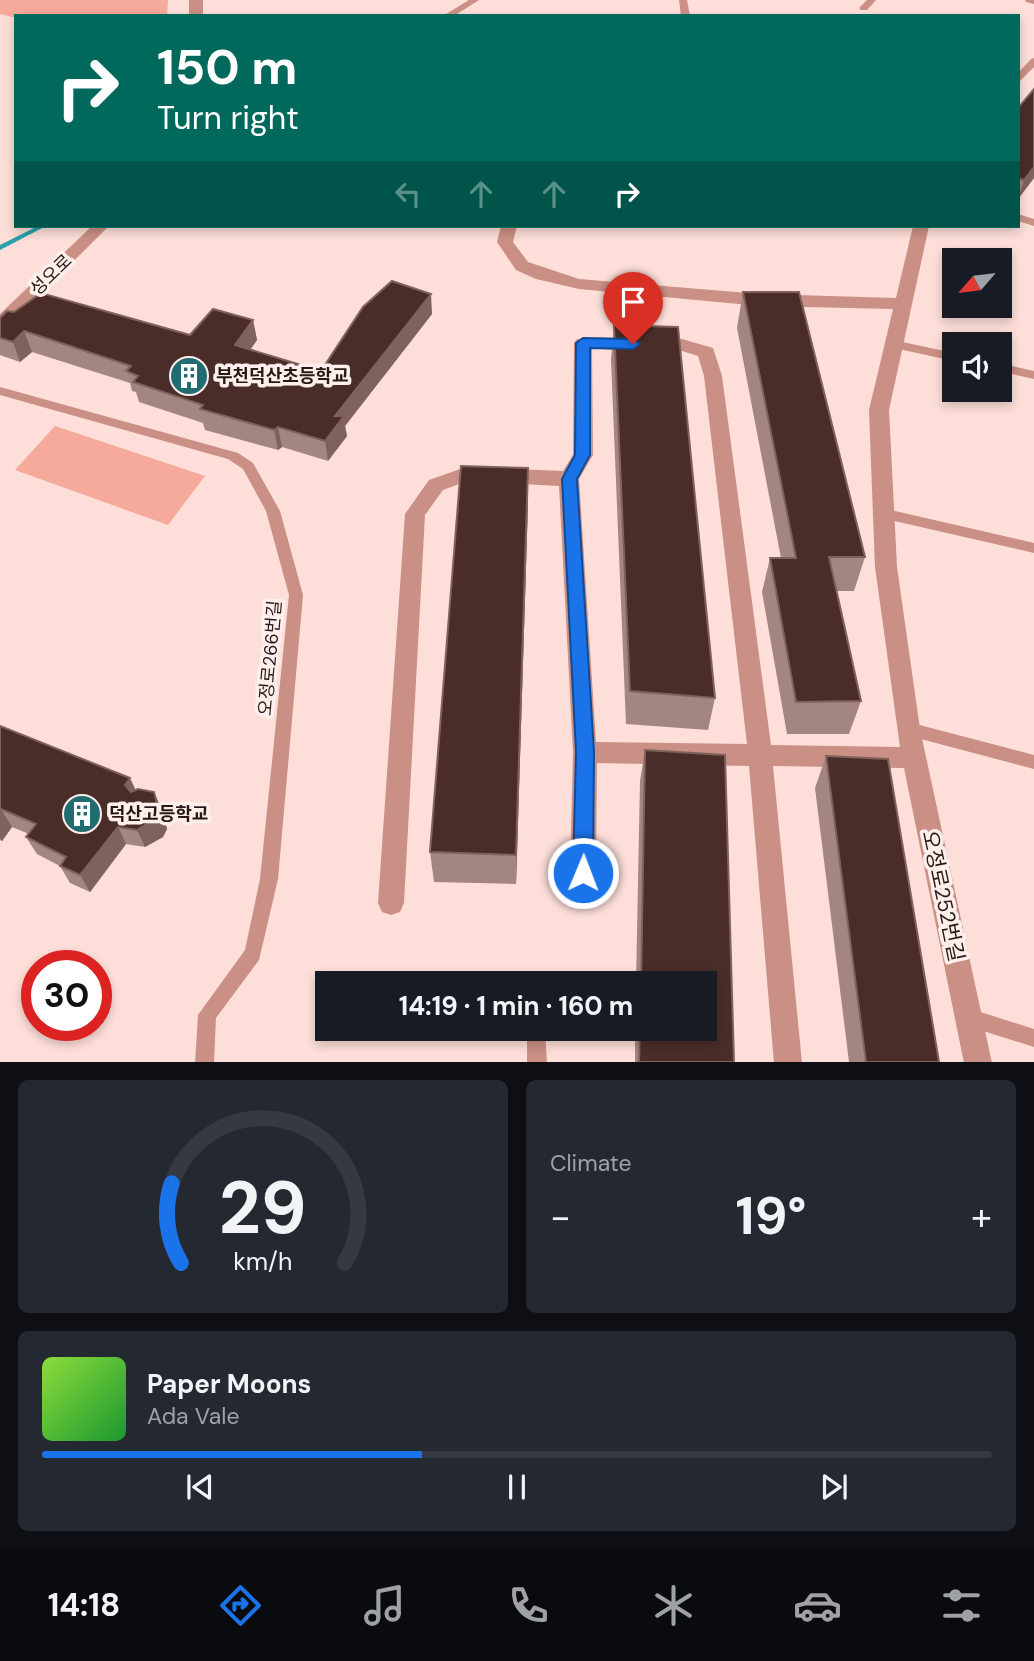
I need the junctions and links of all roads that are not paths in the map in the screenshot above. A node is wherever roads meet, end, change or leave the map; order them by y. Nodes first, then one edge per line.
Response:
1 (475, 0) edge
2 (872, 0) edge
3 (864, 8) dead end
4 (450, 14) edge
5 (1034, 61) edge
6 (1026, 75) edge
7 (100, 228) edge
8 (508, 228) edge
9 (921, 228) edge
10 (902, 304) junction
11 (0, 324) edge
12 (893, 344) junction
13 (942, 354) edge
14 (1012, 370) edge
15 (1034, 374) edge
16 (0, 391) edge
17 (569, 479) junction
18 (882, 513) junction
19 (1034, 548) edge
20 (908, 729) junction
21 (585, 752) junction
22 (760, 755) junction
23 (914, 758) junction
24 (1034, 762) edge
25 (583, 873) dead end
26 (391, 903) dead end
27 (968, 1017) junction
28 (1034, 1038) edge
29 (536, 1041) edge
30 (204, 1062) edge
31 (537, 1062) edge
32 (788, 1062) edge
33 (978, 1062) edge

1 - 4 lane
2 - 3 lane
5 - 6 lane
7 - 11 street, 성오로
8 - 10 street
9 - 10 street, 오정로252번길
10 - 12 street, 오정로252번길
12 - 13 lane
12 - 18 street, 오정로252번길
14 - 15 lane
16 - 30 lane, 오정로266번길
17 - 21 street
17 - 22 street
17 - 26 street
18 - 19 lane
18 - 20 street, 오정로252번길
20 - 23 street, 오정로252번길
20 - 24 lane
21 - 22 street
21 - 25 street
22 - 23 street
22 - 32 street
23 - 27 street, 오정로252번길
27 - 28 lane
27 - 33 street, 오정로252번길
29 - 31 lane

